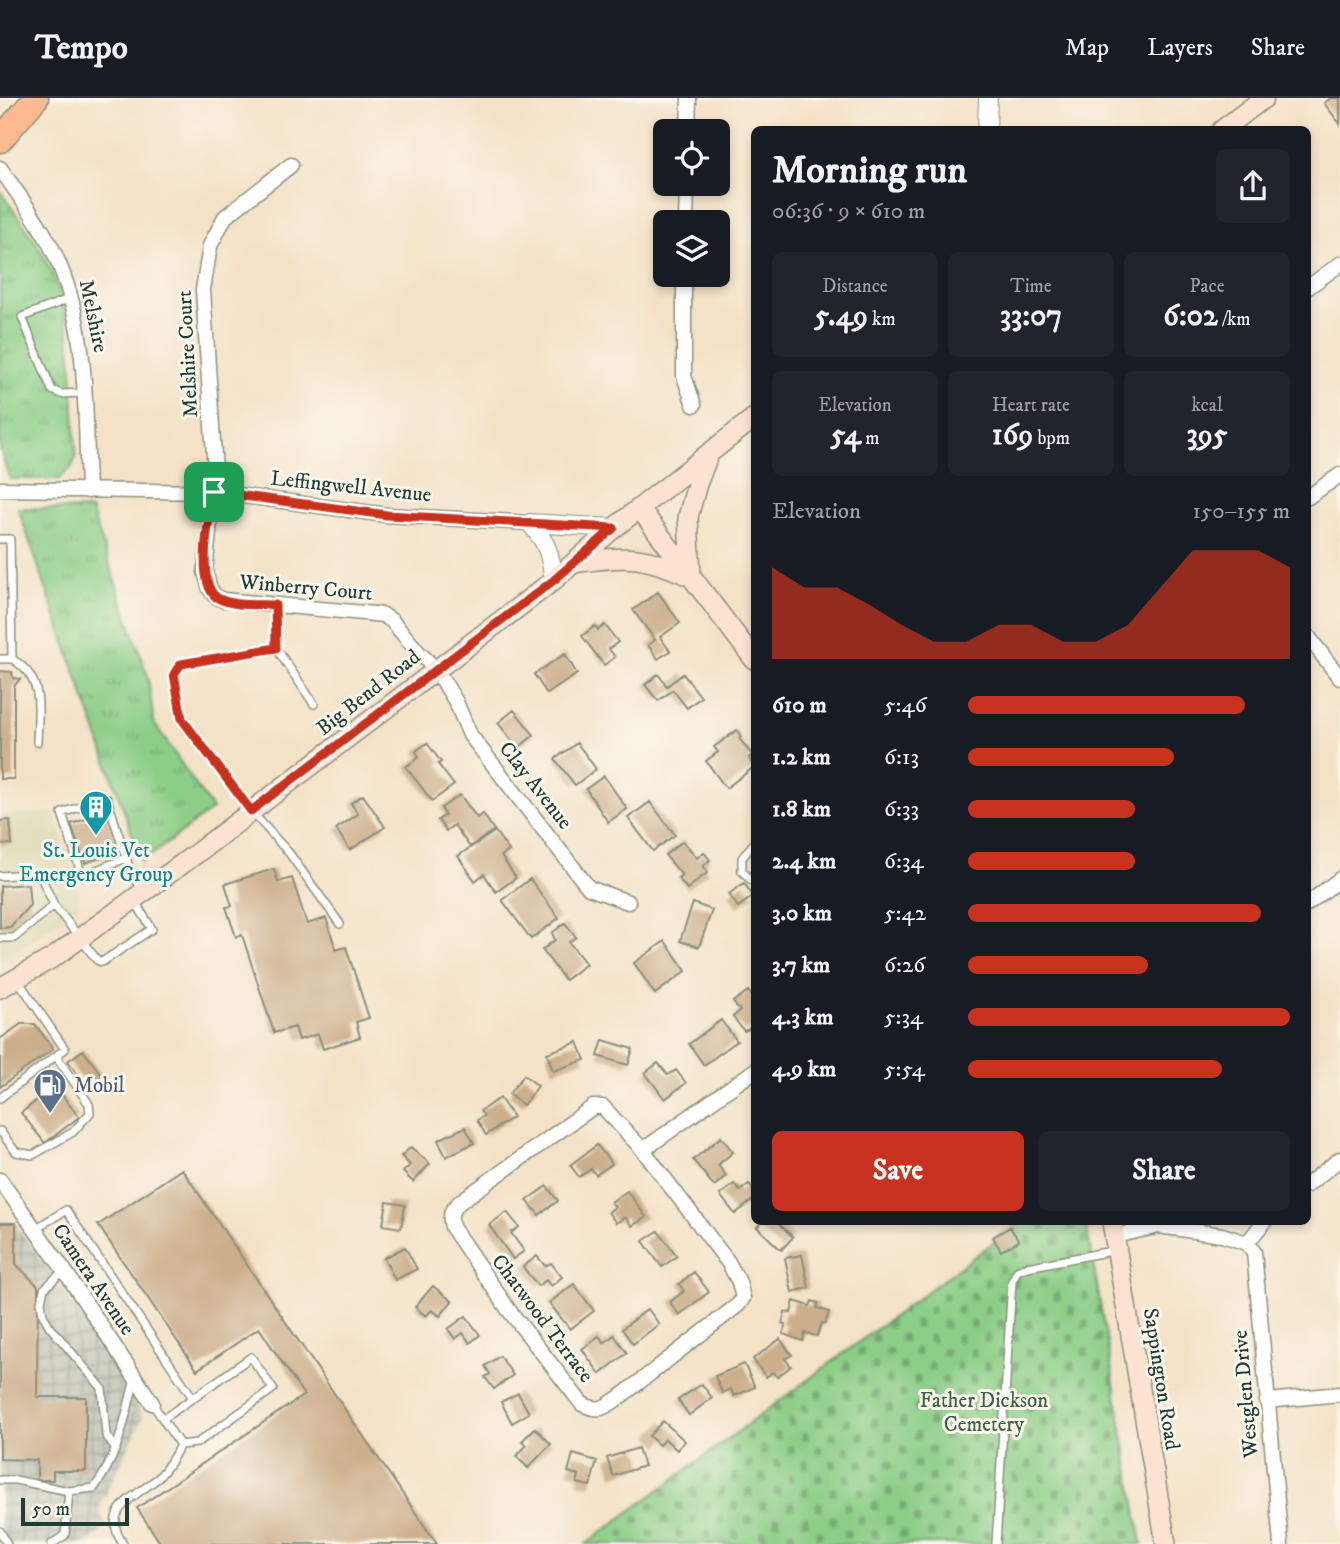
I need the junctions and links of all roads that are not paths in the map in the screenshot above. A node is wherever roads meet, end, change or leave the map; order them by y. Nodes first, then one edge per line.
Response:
1 (36, 98) edge
2 (689, 98) edge
3 (988, 98) edge
4 (1264, 98) edge
5 (688, 119) edge
6 (987, 126) edge
7 (1227, 126) edge
8 (0, 140) edge
9 (291, 165) dead end
10 (0, 168) edge
11 (1340, 264) edge
12 (1311, 285) edge
13 (684, 287) edge
14 (72, 298) junction
15 (84, 393) junction
16 (694, 405) dead end
17 (751, 420) edge
18 (709, 452) junction
19 (1340, 475) edge
20 (0, 489) edge
21 (88, 491) junction
22 (214, 492) junction
23 (1311, 495) edge
24 (640, 509) junction
25 (530, 523) junction
26 (614, 528) junction
27 (0, 539) edge
28 (573, 563) junction
29 (691, 578) junction
30 (554, 580) junction
31 (275, 605) junction
32 (1311, 640) edge
33 (276, 648) junction
34 (751, 655) edge
35 (0, 659) edge
36 (12, 659) junction
37 (436, 669) junction
38 (1340, 678) edge
39 (314, 704) dead end
40 (37, 742) dead end
41 (251, 811) junction
42 (751, 847) edge
43 (126, 858) junction
44 (0, 876) edge
45 (1340, 879) edge
46 (751, 880) edge
47 (138, 895) junction
48 (1311, 901) edge
49 (628, 902) dead end
50 (54, 905) junction
51 (340, 924) dead end
52 (0, 938) edge
53 (79, 939) junction
54 (8, 983) edge
55 (56, 1056) junction
56 (751, 1072) edge
57 (0, 1098) edge
58 (0, 1131) edge
59 (642, 1150) junction
60 (1340, 1159) edge
61 (0, 1180) edge
62 (1311, 1182) edge
63 (1262, 1225) edge
64 (35, 1229) junction
65 (1115, 1236) edge
66 (1247, 1243) junction
67 (64, 1270) junction
68 (135, 1377) junction
69 (1340, 1394) edge
70 (193, 1398) junction
71 (1266, 1401) junction
72 (152, 1403) joint
73 (163, 1419) junction
74 (180, 1445) junction
75 (116, 1450) junction
76 (0, 1480) edge
77 (69, 1491) junction
78 (0, 1531) edge
79 (7, 1544) edge
80 (52, 1544) edge
81 (123, 1544) edge
82 (996, 1544) edge
83 (1166, 1544) edge
84 (1281, 1544) edge

1 - 8 highway
2 - 5 street
3 - 6 street
4 - 7 main road
9 - 22 street, Melshire Court
10 - 14 street, Melshire
11 - 12 street
13 - 16 street
14 - 15 street, Melshire
14 - 15 lane
15 - 21 street, Melshire
17 - 18 main road, Big Bend Road
18 - 24 main road, Big Bend Road
18 - 29 main road
19 - 23 street
20 - 21 street, Leffingwell Avenue
21 - 22 street, Leffingwell Avenue
22 - 25 street, Leffingwell Avenue
22 - 31 street, Winberry Court
24 - 26 main road, Big Bend Road
24 - 29 main road
25 - 26 street, Leffingwell Avenue
25 - 30 street
26 - 28 main road, Big Bend Road
27 - 36 lane
28 - 29 main road
28 - 30 main road, Big Bend Road
29 - 34 main road
30 - 37 main road, Big Bend Road
31 - 33 lane
31 - 37 street, Winberry Court
32 - 38 street
33 - 39 lane
33 - 41 lane
35 - 36 lane
36 - 40 lane
37 - 41 main road, Big Bend Road
37 - 49 street, Clay Avenue
41 - 47 main road, Big Bend Road
41 - 51 lane
42 - 46 lane
43 - 43 lane
43 - 47 lane
44 - 50 lane
45 - 48 street
47 - 53 main road, Big Bend Road
47 - 53 lane
50 - 52 lane
50 - 53 lane
53 - 54 main road, Big Bend Road
54 - 55 lane
55 - 57 lane
55 - 58 lane
56 - 59 street
59 - 59 street, Chatwood Terrace
60 - 62 street
61 - 64 street, Camera Avenue
63 - 66 street
64 - 67 street, Camera Avenue
64 - 70 lane
65 - 66 street
65 - 82 lane
65 - 83 main road, Sappington Road
66 - 71 street, Westglen Drive
67 - 68 street, Camera Avenue
67 - 75 lane
68 - 72 street, Camera Avenue
68 - 75 lane
69 - 71 street
70 - 73 lane
70 - 74 lane
71 - 84 street, Westglen Drive
72 - 73 lane
73 - 74 lane
74 - 81 lane
75 - 77 lane
76 - 77 lane
77 - 80 lane
78 - 79 lane

